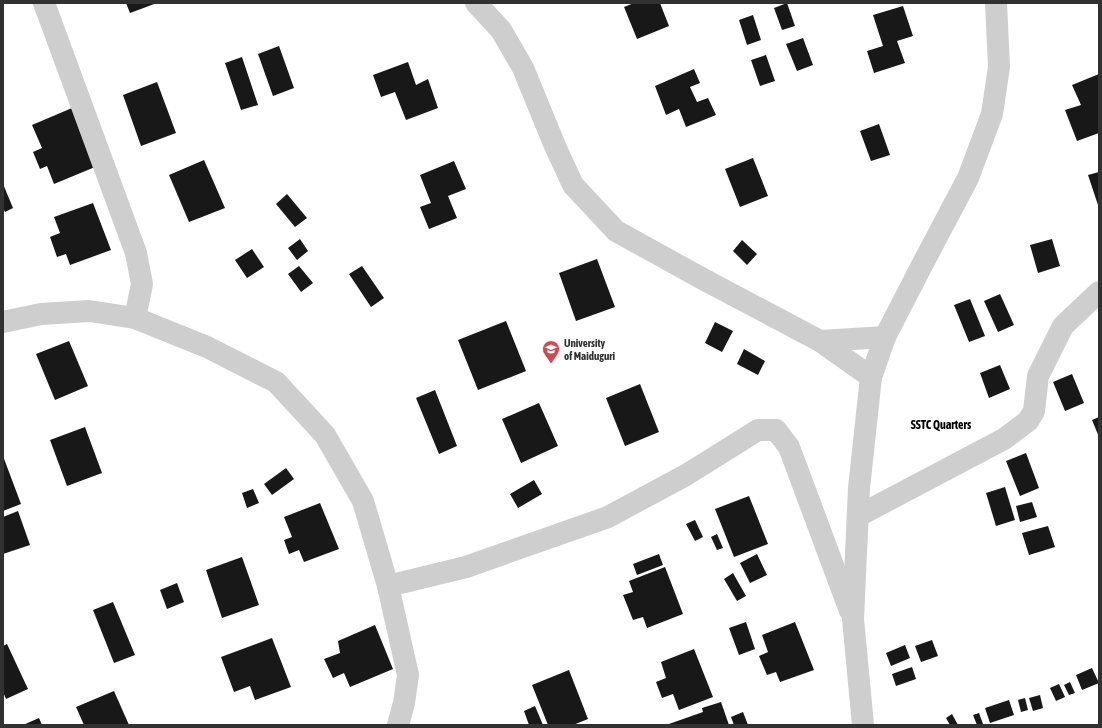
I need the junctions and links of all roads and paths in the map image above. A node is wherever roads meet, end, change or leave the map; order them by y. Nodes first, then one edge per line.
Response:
1 (44, 3) edge
2 (476, 3) edge
3 (996, 3) edge
4 (1099, 292) edge
5 (135, 318) junction
6 (3, 322) edge
7 (886, 337) junction
8 (820, 341) junction
9 (871, 377) junction
10 (858, 516) junction
11 (388, 586) junction
12 (853, 619) junction
13 (398, 725) edge
14 (863, 725) edge

1 - 5 street
2 - 8 street
3 - 7 street
4 - 10 street
5 - 6 street
5 - 11 street
7 - 8 street
7 - 9 street
8 - 9 street
9 - 10 street
10 - 12 street
11 - 12 street
11 - 13 street
12 - 14 street

